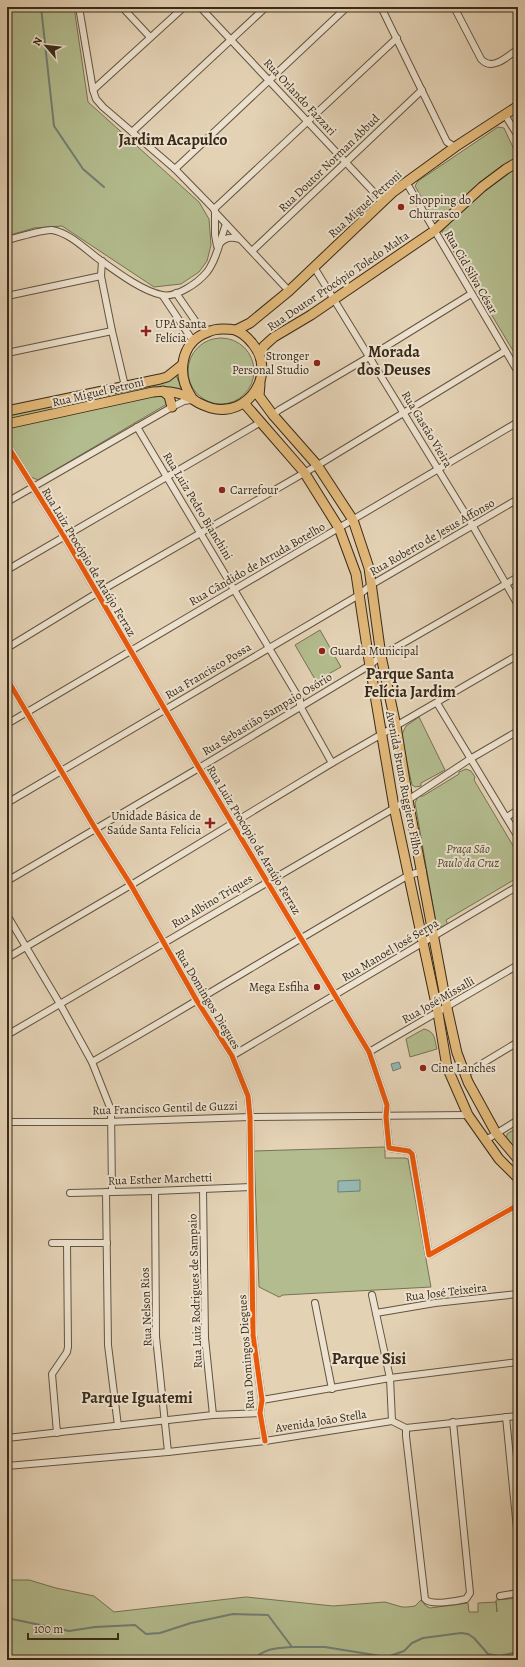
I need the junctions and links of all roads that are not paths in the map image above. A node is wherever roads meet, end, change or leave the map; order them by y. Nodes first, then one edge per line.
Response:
1 (79, 7) edge
2 (122, 7) edge
3 (184, 7) edge
4 (200, 7) edge
5 (266, 7) edge
6 (347, 7) edge
7 (381, 7) edge
8 (454, 7) edge
9 (150, 37) junction
10 (397, 38) junction
11 (231, 40) junction
12 (518, 49) edge
13 (268, 80) junction
14 (93, 90) junction
15 (422, 90) junction
16 (518, 106) edge
17 (505, 115) junction
18 (307, 120) junction
19 (132, 132) junction
20 (518, 136) edge
21 (451, 145) junction
22 (346, 162) junction
23 (518, 162) edge
24 (175, 169) junction
25 (406, 182) junction
26 (383, 202) junction
27 (214, 210) junction
28 (226, 224) junction
29 (434, 231) junction
30 (240, 239) junction
31 (7, 240) edge
32 (218, 246) junction
33 (252, 251) junction
34 (102, 261) junction
35 (314, 267) junction
36 (101, 276) junction
37 (289, 291) junction
38 (176, 293) junction
39 (471, 294) junction
40 (7, 296) edge
41 (164, 296) junction
42 (334, 298) junction
43 (236, 330) junction
44 (112, 331) junction
45 (209, 331) junction
46 (193, 341) junction
47 (505, 350) junction
48 (7, 353) edge
49 (260, 354) junction
50 (369, 357) junction
51 (182, 365) junction
52 (518, 372) edge
53 (260, 384) junction
54 (125, 386) junction
55 (164, 391) junction
56 (193, 400) junction
57 (244, 403) junction
58 (172, 407) junction
59 (7, 411) edge
60 (404, 413) junction
61 (273, 415) junction
62 (261, 422) junction
63 (518, 422) edge
64 (7, 424) edge
65 (137, 427) junction
66 (7, 447) edge
67 (317, 465) junction
68 (438, 469) junction
69 (304, 472) junction
70 (167, 476) junction
71 (33, 487) junction
72 (518, 499) edge
73 (7, 502) edge
74 (353, 520) junction
75 (473, 526) junction
76 (339, 528) junction
77 (201, 533) junction
78 (64, 536) junction
79 (7, 570) edge
80 (518, 577) edge
81 (506, 585) junction
82 (371, 586) junction
83 (235, 590) junction
84 (97, 594) junction
85 (359, 595) junction
86 (518, 605) edge
87 (7, 648) edge
88 (269, 648) junction
89 (130, 651) junction
90 (518, 655) edge
91 (381, 656) junction
92 (370, 665) junction
93 (7, 679) edge
94 (437, 703) junction
95 (300, 706) junction
96 (166, 710) junction
97 (27, 713) junction
98 (7, 724) edge
99 (396, 726) junction
100 (518, 731) edge
101 (382, 734) junction
102 (470, 759) junction
103 (332, 763) junction
104 (199, 768) junction
105 (61, 771) junction
106 (408, 800) junction
107 (7, 803) edge
108 (394, 807) junction
109 (518, 810) edge
110 (507, 817) junction
111 (233, 824) junction
112 (95, 828) junction
113 (518, 837) edge
114 (423, 871) junction
115 (409, 875) junction
116 (7, 881) edge
117 (268, 881) junction
118 (131, 885) junction
119 (518, 886) edge
120 (7, 915) edge
121 (435, 936) junction
122 (301, 937) junction
123 (163, 943) junction
124 (423, 943) junction
125 (26, 946) junction
126 (7, 958) edge
127 (518, 965) edge
128 (335, 996) junction
129 (197, 1001) junction
130 (60, 1004) junction
131 (448, 1008) junction
132 (438, 1013) junction
133 (7, 1035) edge
134 (518, 1042) edge
135 (369, 1052) junction
136 (232, 1056) junction
137 (92, 1062) junction
138 (465, 1074) junction
139 (468, 1115) junction
140 (250, 1117) junction
141 (386, 1117) junction
142 (518, 1120) edge
143 (112, 1121) junction
144 (7, 1122) edge
145 (496, 1133) junction
146 (486, 1140) junction
147 (518, 1159) edge
148 (518, 1178) edge
149 (251, 1187) junction
150 (203, 1189) junction
151 (155, 1191) junction
152 (109, 1192) junction
153 (70, 1193) dead end
154 (518, 1204) edge
155 (52, 1243) dead end
156 (67, 1243) junction
157 (107, 1243) junction
158 (518, 1294) edge
159 (372, 1295) dead end
160 (315, 1303) dead end
161 (376, 1313) junction
162 (518, 1362) edge
163 (390, 1378) junction
164 (332, 1389) junction
165 (262, 1400) junction
166 (260, 1413) junction
167 (214, 1415) junction
168 (518, 1416) edge
169 (506, 1418) junction
170 (392, 1421) junction
171 (166, 1422) junction
172 (453, 1422) junction
173 (118, 1426) junction
174 (406, 1428) junction
175 (57, 1433) junction
176 (7, 1438) edge
177 (265, 1441) junction
178 (168, 1452) junction
179 (7, 1466) edge
180 (518, 1539) edge
181 (518, 1593) edge
182 (500, 1596) dead end

1 - 14 street
2 - 9 street
3 - 9 street
4 - 11 street, Rua Orlando Fazzari
5 - 11 street
6 - 13 street
7 - 10 street
8 - 12 street
9 - 14 street
10 - 15 street
10 - 18 street
11 - 13 street, Rua Orlando Fazzari
11 - 19 street
13 - 18 street, Rua Orlando Fazzari
13 - 24 street
14 - 19 street
15 - 21 street
15 - 22 street, Rua Doutor Norman Abbud
16 - 17 main road, Rua Miguel Petroni
17 - 20 street
17 - 21 main road, Rua Miguel Petroni
18 - 22 street, Rua Orlando Fazzari
18 - 27 street
19 - 24 street
21 - 25 main road, Rua Miguel Petroni
22 - 26 street, Rua Orlando Fazzari
22 - 33 street, Rua Doutor Norman Abbud
23 - 29 main road, Rua Doutor Procópio Toledo Malta
24 - 27 street
25 - 26 main road, Rua Miguel Petroni
25 - 29 street, Rua Cid Silva César
26 - 35 main road, Rua Miguel Petroni
27 - 28 street
27 - 32 street
28 - 30 street
28 - 32 street
29 - 39 street, Rua Cid Silva César
29 - 42 main road, Rua Doutor Procópio Toledo Malta
30 - 32 street
30 - 33 street
31 - 34 street
32 - 38 street
33 - 37 street
34 - 36 street
34 - 41 street
35 - 37 main road, Rua Miguel Petroni
35 - 42 street, Rua Gastão Vieira
36 - 40 street
36 - 44 street
37 - 43 main road, Rua Miguel Petroni
38 - 41 street
38 - 45 street
39 - 47 street, Rua Cid Silva César
39 - 50 street
41 - 46 street
42 - 49 main road, Rua Doutor Procópio Toledo Malta
42 - 50 street, Rua Gastão Vieira
43 - 45 main road
43 - 49 main road
44 - 48 street
44 - 54 street
45 - 46 main road
46 - 51 main road
47 - 52 street, Rua Cid Silva César
47 - 60 street
49 - 53 main road
50 - 60 street, Rua Gastão Vieira
50 - 61 street
51 - 54 main road, Rua Miguel Petroni
51 - 56 main road
53 - 57 main road
53 - 61 main road, Avenida Bruno Ruggiero Filho
54 - 59 main road, Rua Miguel Petroni
55 - 56 main road, Rua Miguel Petroni
55 - 58 main road
55 - 64 main road, Rua Miguel Petroni
56 - 57 main road
56 - 58 street
57 - 62 main road, Avenida Bruno Ruggiero Filho
58 - 65 street
60 - 67 street
60 - 68 street, Rua Gastão Vieira
61 - 67 main road, Avenida Bruno Ruggiero Filho
62 - 69 main road, Avenida Bruno Ruggiero Filho
62 - 70 street
63 - 68 street, Rua Cândido de Arruda Botelho
65 - 70 street, Rua Luiz Pedro Bianchini
65 - 71 street
66 - 71 street, Rua Luiz Procópio de Araújo Ferraz
67 - 69 street
67 - 74 main road, Avenida Bruno Ruggiero Filho
68 - 74 street, Rua Cândido de Arruda Botelho
68 - 75 street, Rua Gastão Vieira
69 - 76 main road, Avenida Bruno Ruggiero Filho
69 - 77 street
70 - 77 street, Rua Luiz Pedro Bianchini
70 - 78 street
71 - 73 street
71 - 78 street, Rua Luiz Procópio de Araújo Ferraz
72 - 75 street, Rua Roberto de Jesus Affonso
74 - 76 street, Rua Cândido de Arruda Botelho
74 - 82 main road, Avenida Bruno Ruggiero Filho
75 - 81 street, Rua Gastão Vieira
75 - 82 street, Rua Roberto de Jesus Affonso
76 - 83 street, Rua Cândido de Arruda Botelho
76 - 85 main road, Avenida Bruno Ruggiero Filho
77 - 83 street, Rua Luiz Pedro Bianchini
77 - 84 street
78 - 79 street
78 - 84 street, Rua Luiz Procópio de Araújo Ferraz
80 - 81 street, Rua Sebastião Sampaio Osório
81 - 86 street, Rua Gastão Vieira
81 - 91 street, Rua Sebastião Sampaio Osório
82 - 85 street, Rua Roberto de Jesus Affonso
82 - 91 main road, Avenida Bruno Ruggiero Filho
83 - 88 street, Rua Luiz Pedro Bianchini
83 - 89 street, Rua Cândido de Arruda Botelho
84 - 87 street
84 - 89 street, Rua Luiz Procópio de Araújo Ferraz
85 - 88 street, Rua Francisco Possa
85 - 92 main road, Avenida Bruno Ruggiero Filho
88 - 95 street, Rua Luiz Pedro Bianchini
88 - 96 street, Rua Francisco Possa
89 - 96 street, Rua Luiz Procópio de Araújo Ferraz
89 - 97 street, Rua Cândido de Arruda Botelho
90 - 94 street
91 - 92 street, Rua Sebastião Sampaio Osório
91 - 99 main road, Avenida Bruno Ruggiero Filho
92 - 95 street, Rua Sebastião Sampaio Osório
92 - 101 main road, Avenida Bruno Ruggiero Filho
93 - 97 street, Rua Domingos Diegues
94 - 99 street
94 - 102 street
95 - 103 street, Rua Luiz Pedro Bianchini
95 - 104 street, Rua Sebastião Sampaio Osório
96 - 104 street, Rua Luiz Procópio de Araújo Ferraz
96 - 105 street, Rua Francisco Possa
97 - 98 street, Rua Cândido de Arruda Botelho
97 - 105 street, Rua Domingos Diegues
99 - 101 street
99 - 106 main road, Avenida Bruno Ruggiero Filho
100 - 102 street, Rua Albino Triques
101 - 103 street
101 - 108 main road, Avenida Bruno Ruggiero Filho
102 - 106 street, Rua Albino Triques
102 - 110 street
103 - 111 street
104 - 111 street, Rua Luiz Procópio de Araújo Ferraz
104 - 112 street, Rua Sebastião Sampaio Osório
105 - 107 street, Rua Francisco Possa
105 - 112 street, Rua Domingos Diegues
106 - 108 street, Rua Albino Triques
106 - 114 main road, Avenida Bruno Ruggiero Filho
108 - 115 main road, Avenida Bruno Ruggiero Filho
108 - 117 street, Rua Albino Triques
109 - 110 street
110 - 113 street
111 - 117 street, Rua Luiz Procópio de Araújo Ferraz
111 - 118 street
112 - 116 street, Rua Sebastião Sampaio Osório
112 - 118 street, Rua Domingos Diegues
114 - 115 street
114 - 121 main road, Avenida Bruno Ruggiero Filho
115 - 122 street
115 - 124 main road, Avenida Bruno Ruggiero Filho
117 - 122 street, Rua Luiz Procópio de Araújo Ferraz
117 - 123 street, Rua Albino Triques
118 - 123 street, Rua Domingos Diegues
118 - 125 street
119 - 121 street, Rua Manoel José Serpa
120 - 125 street
121 - 124 street, Rua Manoel José Serpa
121 - 131 main road, Avenida Bruno Ruggiero Filho
122 - 128 street, Rua Luiz Procópio de Araújo Ferraz
122 - 129 street
123 - 129 street, Rua Domingos Diegues
123 - 130 street, Rua Albino Triques
124 - 128 street, Rua Manoel José Serpa
124 - 132 main road, Avenida Bruno Ruggiero Filho
125 - 126 street
125 - 130 street
127 - 131 street, Rua José Missalli
128 - 135 street, Rua Luiz Procópio de Araújo Ferraz
128 - 136 street, Rua Manoel José Serpa
129 - 136 street, Rua Domingos Diegues
129 - 137 street
130 - 133 street, Rua Albino Triques
130 - 137 street
131 - 132 street, Rua José Missalli
131 - 138 main road, Avenida Bruno Ruggiero Filho
132 - 135 street, Rua José Missalli
132 - 139 main road, Avenida Bruno Ruggiero Filho
134 - 138 street
135 - 141 street, Rua Luiz Procópio de Araújo Ferraz
136 - 140 street, Rua Domingos Diegues
137 - 143 street
138 - 145 main road, Avenida Bruno Ruggiero Filho
139 - 141 street, Rua Francisco Gentil de Guzzi
139 - 146 main road, Avenida Bruno Ruggiero Filho
140 - 141 street, Rua Francisco Gentil de Guzzi
140 - 143 street, Rua Francisco Gentil de Guzzi
140 - 149 street, Rua Domingos Diegues
141 - 154 street, Rua Luiz Procópio de Araújo Ferraz
142 - 145 street
143 - 144 street, Rua Francisco Gentil de Guzzi
143 - 152 street
145 - 146 street
145 - 147 main road, Avenida Bruno Ruggiero Filho
146 - 148 main road, Avenida Bruno Ruggiero Filho
149 - 150 street, Rua Esther Marchetti
149 - 165 street, Rua Domingos Diegues
150 - 151 street, Rua Esther Marchetti
150 - 167 street, Rua Luiz Rodrigues de Sampaio
151 - 152 street, Rua Esther Marchetti
151 - 171 street, Rua Nelson Rios
152 - 153 street, Rua Esther Marchetti
152 - 157 street
155 - 156 street
156 - 157 street
156 - 175 street
157 - 173 street
158 - 161 street, Rua José Teixeira
159 - 161 street
160 - 164 street
161 - 163 street
162 - 163 street
163 - 164 street
163 - 170 street
164 - 165 street
165 - 166 street, Rua Domingos Diegues
166 - 167 street
166 - 177 street, Rua Domingos Diegues
167 - 171 street
168 - 169 street
169 - 172 street
169 - 180 street
170 - 174 street
170 - 177 street, Avenida João Stella
171 - 173 street
171 - 178 street, Rua Nelson Rios
172 - 174 street
172 - 174 street
173 - 175 street
175 - 176 street
177 - 178 street, Avenida João Stella
178 - 179 street, Avenida João Stella
181 - 182 street

